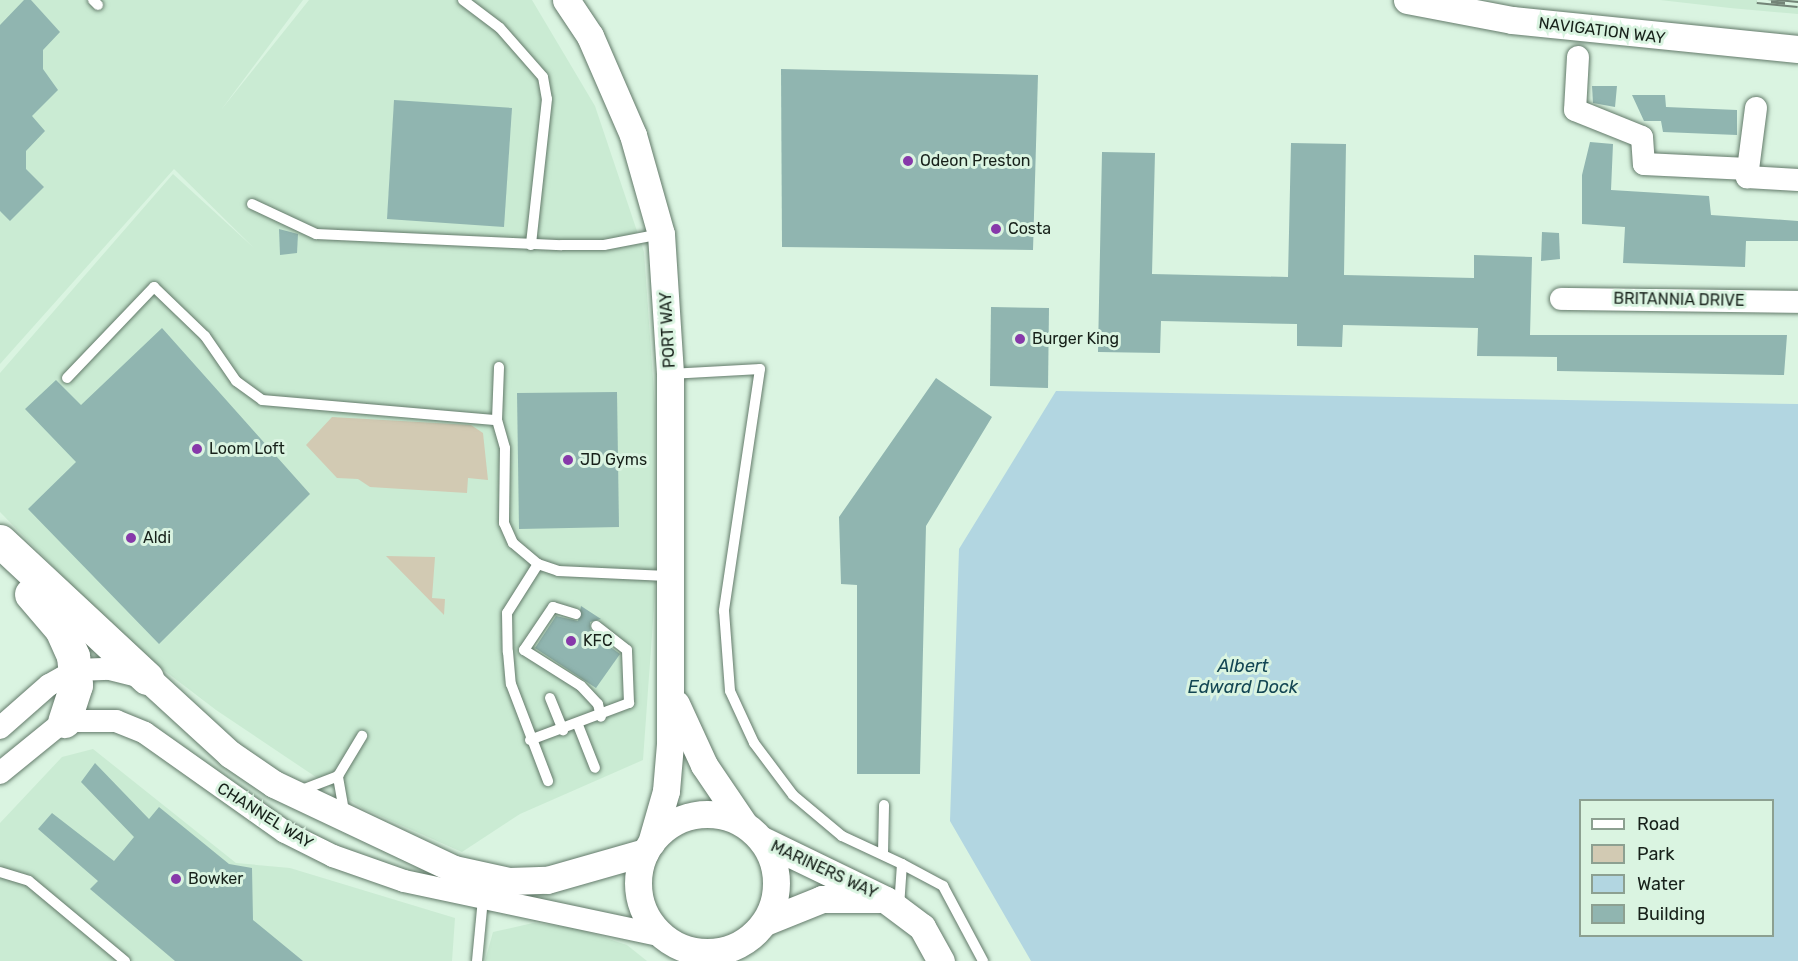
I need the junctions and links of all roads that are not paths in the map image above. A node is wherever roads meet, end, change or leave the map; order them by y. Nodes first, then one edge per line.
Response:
1 (463, 0) edge
2 (566, 0) edge
3 (1407, 0) edge
4 (1798, 49) edge
5 (1578, 57) dead end
6 (1756, 108) dead end
7 (1748, 169) junction
8 (1798, 180) edge
9 (252, 204) dead end
10 (661, 234) junction
11 (531, 245) junction
12 (1560, 299) dead end
13 (1798, 302) edge
14 (499, 367) dead end
15 (670, 375) junction
16 (68, 378) dead end
17 (497, 420) junction
18 (0, 541) edge
19 (0, 559) edge
20 (538, 564) junction
21 (667, 576) junction
22 (576, 614) dead end
23 (596, 626) dead end
24 (76, 670) junction
25 (147, 678) junction
26 (668, 680) junction
27 (550, 698) dead end
28 (601, 717) junction
29 (64, 721) junction
30 (578, 725) junction
31 (0, 728) edge
32 (563, 730) junction
33 (362, 736) dead end
34 (530, 740) junction
35 (595, 768) dead end
36 (0, 773) edge
37 (338, 776) junction
38 (548, 781) dead end
39 (288, 792) junction
40 (884, 805) dead end
41 (350, 822) junction
42 (753, 832) junction
43 (648, 848) junction
44 (883, 854) junction
45 (902, 864) junction
46 (0, 872) edge
47 (483, 898) junction
48 (892, 904) junction
49 (760, 927) junction
50 (674, 947) edge
51 (125, 961) edge
52 (477, 961) edge
53 (748, 961) edge
54 (941, 961) edge
55 (983, 961) edge

1 - 11 lane
2 - 10 street, PORT WAY
3 - 4 street, NAVIGATION WAY
5 - 7 street
6 - 7 street
7 - 8 street
9 - 11 lane
10 - 11 lane
10 - 15 street, PORT WAY
12 - 13 street, BRITANNIA DRIVE
14 - 17 lane
15 - 21 street, PORT WAY
15 - 44 lane
16 - 17 lane
17 - 20 lane
18 - 25 highway
19 - 24 highway
20 - 21 lane
20 - 34 lane
21 - 26 street, PORT WAY
22 - 28 lane
23 - 28 lane
24 - 25 street, CHANNEL WAY
24 - 29 highway
24 - 31 street, CHANNEL WAY
25 - 39 street, CHANNEL WAY
26 - 42 street, PORT WAY
26 - 43 street, PORT WAY
27 - 32 lane
28 - 30 lane
29 - 36 street
29 - 47 street, CHANNEL WAY
30 - 32 lane
30 - 35 lane
32 - 34 lane
33 - 37 lane
34 - 38 lane
37 - 39 lane
37 - 41 lane
39 - 41 street, CHANNEL WAY
40 - 44 lane
41 - 43 street, CHANNEL WAY
42 - 43 street
42 - 48 street, MARINERS WAY
42 - 49 street
43 - 50 street
44 - 45 lane
45 - 48 lane
45 - 55 lane
46 - 51 lane
47 - 50 street, CHANNEL WAY
47 - 52 lane
48 - 49 street, MARINERS WAY
48 - 54 street, MARINERS WAY
49 - 50 street
49 - 53 street

